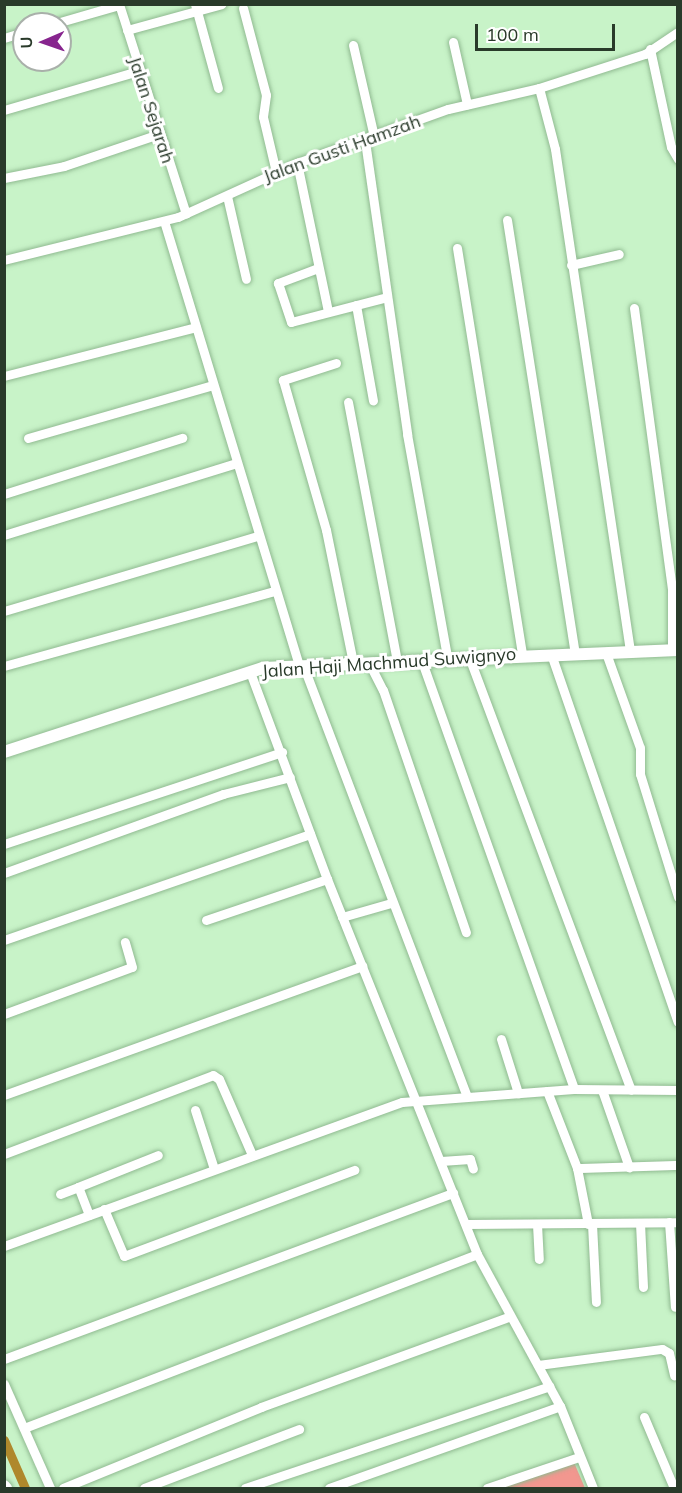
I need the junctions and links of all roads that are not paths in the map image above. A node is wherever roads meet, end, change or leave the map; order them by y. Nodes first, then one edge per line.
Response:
1 (222, 4) edge
2 (119, 5) edge
3 (196, 8) edge
4 (243, 8) dead end
5 (72, 19) edge
6 (127, 30) junction
7 (678, 32) edge
8 (453, 42) dead end
9 (353, 45) dead end
10 (650, 50) junction
11 (138, 71) junction
12 (218, 88) dead end
13 (539, 88) junction
14 (467, 104) junction
15 (4, 110) edge
16 (159, 134) junction
17 (369, 139) junction
18 (678, 159) edge
19 (297, 163) junction
20 (276, 172) junction
21 (4, 178) edge
22 (227, 196) junction
23 (186, 214) junction
24 (507, 220) dead end
25 (164, 221) junction
26 (457, 248) dead end
27 (619, 254) dead end
28 (4, 260) edge
29 (571, 265) junction
30 (318, 268) junction
31 (246, 279) dead end
32 (387, 297) junction
33 (356, 305) junction
34 (634, 308) dead end
35 (328, 312) junction
36 (195, 327) junction
37 (336, 363) dead end
38 (4, 376) edge
39 (213, 385) junction
40 (374, 400) dead end
41 (348, 402) dead end
42 (28, 438) dead end
43 (182, 438) dead end
44 (236, 463) junction
45 (4, 494) edge
46 (4, 535) edge
47 (258, 536) junction
48 (275, 591) junction
49 (4, 610) edge
50 (675, 650) edge
51 (630, 651) junction
52 (606, 652) junction
53 (575, 653) junction
54 (522, 654) junction
55 (551, 654) junction
56 (447, 657) junction
57 (469, 657) junction
58 (421, 659) junction
59 (397, 661) junction
60 (353, 663) junction
61 (369, 663) junction
62 (301, 665) junction
63 (4, 666) edge
64 (250, 672) junction
65 (4, 752) edge
66 (282, 752) junction
67 (290, 777) junction
68 (309, 834) junction
69 (4, 844) edge
70 (4, 873) edge
71 (327, 879) junction
72 (675, 882) edge
73 (678, 897) edge
74 (391, 903) junction
75 (342, 917) junction
76 (206, 920) dead end
77 (466, 932) dead end
78 (4, 940) edge
79 (125, 942) dead end
80 (363, 966) junction
81 (4, 1014) edge
82 (678, 1022) edge
83 (501, 1039) dead end
84 (574, 1089) junction
85 (602, 1090) junction
86 (631, 1090) junction
87 (678, 1090) edge
88 (547, 1091) junction
89 (518, 1093) junction
90 (4, 1095) edge
91 (467, 1096) junction
92 (417, 1099) junction
93 (195, 1110) dead end
94 (4, 1154) edge
95 (158, 1155) dead end
96 (252, 1155) junction
97 (441, 1161) junction
98 (678, 1165) edge
99 (629, 1167) junction
100 (577, 1168) junction
101 (214, 1169) junction
102 (473, 1169) dead end
103 (354, 1170) dead end
104 (78, 1187) junction
105 (453, 1193) junction
106 (60, 1194) dead end
107 (104, 1209) junction
108 (89, 1215) junction
109 (673, 1222) edge
110 (640, 1223) junction
111 (466, 1224) junction
112 (537, 1224) junction
113 (590, 1224) junction
114 (4, 1246) edge
115 (477, 1254) junction
116 (539, 1258) dead end
117 (643, 1287) dead end
118 (596, 1302) dead end
119 (675, 1307) dead end
120 (508, 1317) junction
121 (4, 1359) edge
122 (538, 1365) junction
123 (674, 1375) dead end
124 (4, 1384) edge
125 (549, 1386) junction
126 (560, 1407) junction
127 (644, 1417) dead end
128 (24, 1428) junction
129 (299, 1429) dead end
130 (579, 1457) junction
131 (50, 1488) edge
132 (63, 1488) edge
133 (144, 1488) edge
134 (245, 1488) edge
135 (329, 1488) edge
136 (488, 1488) edge
137 (593, 1488) edge
138 (674, 1488) edge

1 - 3 street
2 - 5 street
2 - 6 street, Jalan Sejarah
3 - 6 street
3 - 12 street
4 - 20 street
6 - 11 street, Jalan Sejarah
7 - 10 street, Jalan Gusti Hamzah
8 - 14 street
9 - 17 street
10 - 13 street, Jalan Gusti Hamzah
10 - 18 street
11 - 15 street
11 - 16 street, Jalan Sejarah
13 - 14 street, Jalan Gusti Hamzah
13 - 29 street
14 - 17 street, Jalan Gusti Hamzah
16 - 21 street
16 - 23 street, Jalan Sejarah
17 - 19 street, Jalan Gusti Hamzah
17 - 32 street
19 - 20 street, Jalan Gusti Hamzah
19 - 30 street
20 - 22 street, Jalan Gusti Hamzah
22 - 23 street, Jalan Gusti Hamzah
22 - 31 street
23 - 25 street, Jalan Gusti Hamzah
24 - 53 street
25 - 28 street, Jalan Gusti Hamzah
25 - 36 street
26 - 54 street
27 - 29 street
29 - 51 street
30 - 35 street
30 - 35 street
32 - 33 street
32 - 56 street
33 - 35 street
33 - 40 street
34 - 50 street
36 - 38 street
36 - 39 street
37 - 60 street
39 - 42 street
39 - 44 street
41 - 59 street
43 - 45 street
44 - 46 street
44 - 47 street
47 - 48 street
47 - 49 street
48 - 62 street
48 - 63 street
50 - 51 street, Jalan Haji Machmud Suwignyo
51 - 52 street, Jalan Haji Machmud Suwignyo
52 - 53 street, Jalan Haji Machmud Suwignyo
52 - 72 street
53 - 55 street, Jalan Haji Machmud Suwignyo
54 - 55 street, Jalan Haji Machmud Suwignyo
54 - 57 street, Jalan Haji Machmud Suwignyo
55 - 82 street
56 - 57 street, Jalan Haji Machmud Suwignyo
56 - 58 street, Jalan Haji Machmud Suwignyo
57 - 86 street
58 - 59 street, Jalan Haji Machmud Suwignyo
58 - 84 street
59 - 61 street, Jalan Haji Machmud Suwignyo
60 - 61 street, Jalan Haji Machmud Suwignyo
60 - 62 street, Jalan Haji Machmud Suwignyo
61 - 77 street
62 - 64 street, Jalan Haji Machmud Suwignyo
62 - 74 street
64 - 65 street, Jalan Haji Machmud Suwignyo
64 - 66 street
66 - 67 street
66 - 69 street
67 - 68 street
67 - 70 street
68 - 71 street
68 - 78 street
71 - 75 street
71 - 76 street
72 - 73 street
74 - 75 street
74 - 91 street
75 - 80 street
79 - 81 street
80 - 90 street
80 - 92 street
83 - 89 street
84 - 85 street
84 - 88 street
85 - 86 street
85 - 99 street
86 - 87 street
88 - 89 street
88 - 100 street
89 - 91 street
91 - 92 street
92 - 96 street
92 - 97 street
93 - 101 street
94 - 96 street
95 - 104 street
96 - 101 street
97 - 102 street
97 - 105 street
98 - 99 street
99 - 100 street
100 - 113 street
101 - 107 street
103 - 107 street
104 - 106 street
104 - 108 street
105 - 111 street
105 - 121 street
107 - 108 street
108 - 114 street
109 - 110 street
109 - 119 street
110 - 113 street
110 - 117 street
111 - 112 street
111 - 115 street
112 - 113 street
112 - 116 street
113 - 118 street
115 - 120 street
115 - 128 street
120 - 122 street
120 - 132 street
122 - 123 street
122 - 125 street
124 - 128 street
125 - 126 street
125 - 134 street
126 - 130 street
126 - 135 street
127 - 138 street
128 - 131 street
129 - 133 street
130 - 136 street
130 - 137 street

